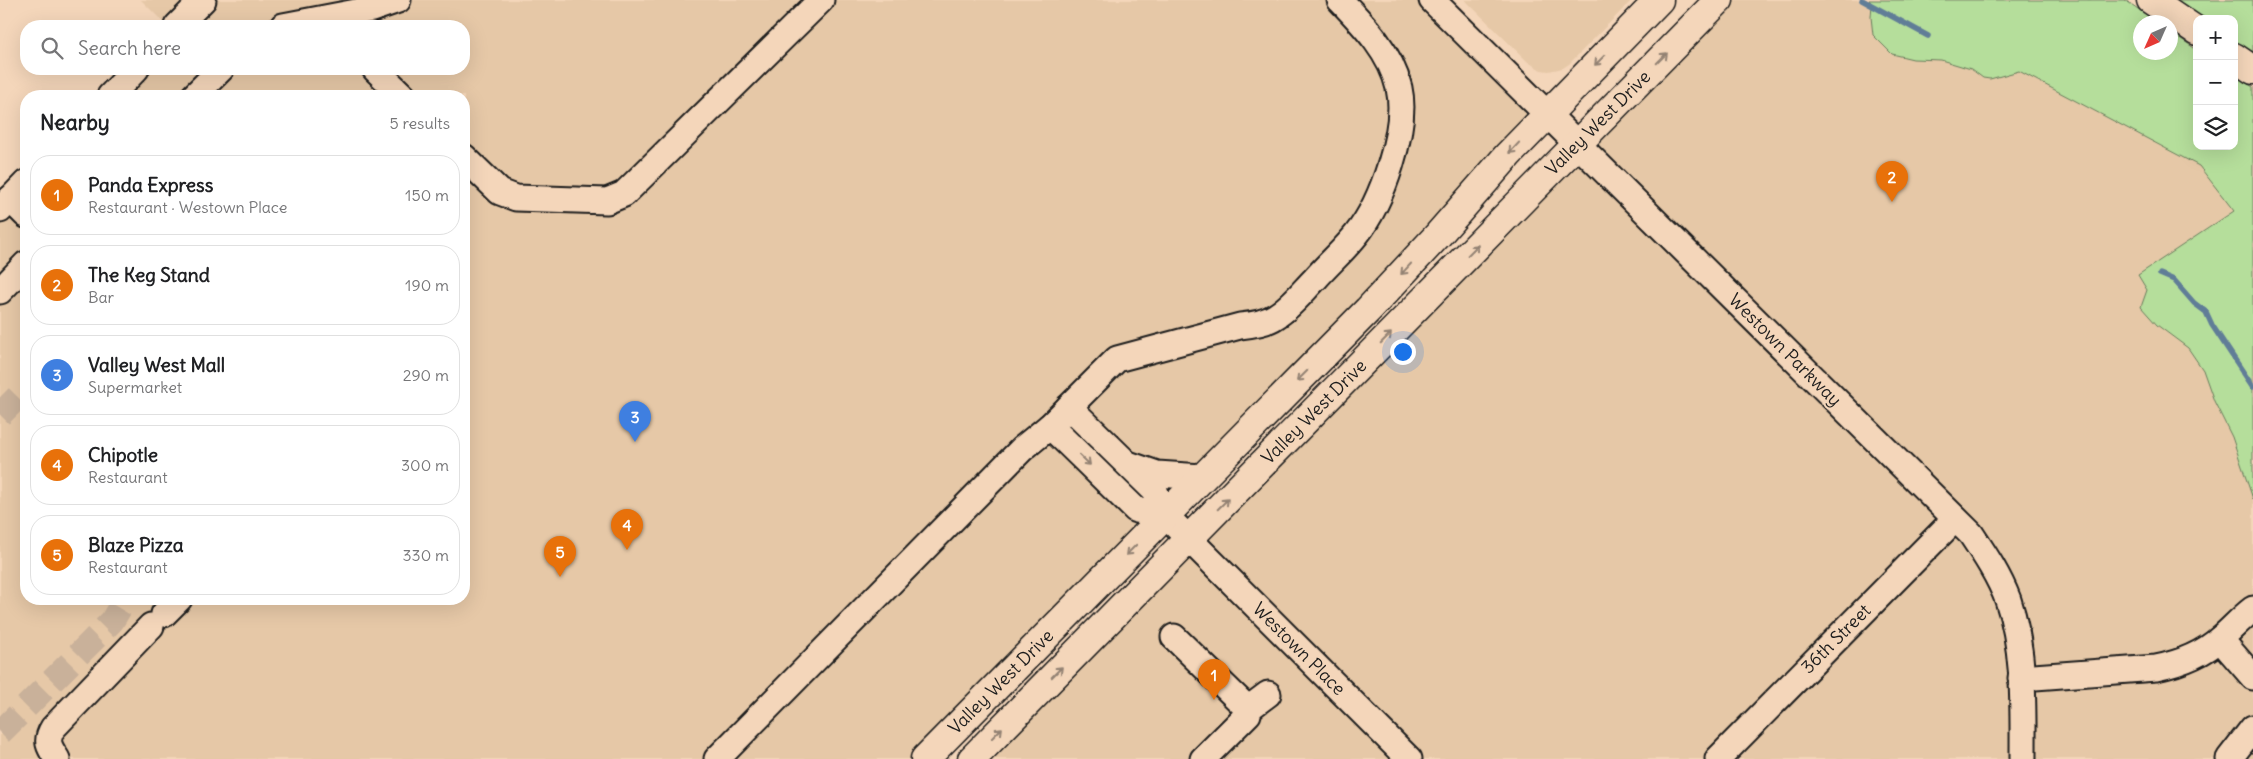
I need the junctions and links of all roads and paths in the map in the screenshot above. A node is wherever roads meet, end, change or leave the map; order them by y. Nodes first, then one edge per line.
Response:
1 (203, 0) edge
2 (398, 0) edge
3 (821, 0) edge
4 (1340, 0) edge
5 (1432, 0) edge
6 (1659, 0) edge
7 (1719, 0) edge
8 (2151, 0) edge
9 (183, 20) edge
10 (337, 20) edge
11 (2193, 28) edge
12 (2238, 60) edge
13 (2253, 70) edge
14 (130, 75) edge
15 (215, 75) edge
16 (381, 75) edge
17 (116, 90) edge
18 (200, 90) edge
19 (397, 90) edge
20 (1548, 113) junction
21 (1578, 143) junction
22 (470, 163) edge
23 (20, 270) edge
24 (0, 291) edge
25 (1069, 407) junction
26 (1050, 426) junction
27 (1126, 462) junction
28 (1202, 477) junction
29 (1165, 515) junction
30 (1955, 519) junction
31 (1189, 538) junction
32 (2253, 609) edge
33 (164, 613) edge
34 (1174, 637) dead end
35 (2220, 639) junction
36 (2253, 677) edge
37 (2021, 678) junction
38 (1268, 694) dead end
39 (1248, 709) junction
40 (2253, 728) edge
41 (1396, 755) edge
42 (57, 759) edge
43 (717, 759) edge
44 (925, 759) edge
45 (972, 759) edge
46 (1203, 759) edge
47 (1718, 759) edge
48 (2023, 759) edge
49 (2229, 759) edge

1 - 9 street
2 - 10 street
3 - 22 street
4 - 25 street
5 - 20 street, Westown Parkway
6 -> 20 main road, Valley West Drive
21 -> 7 main road, Valley West Drive
8 - 11 main road
12 - 13 main road
14 - 17 street
15 - 18 street
16 - 19 street
20 - 21 street, Westown Parkway
20 -> 28 main road, Valley West Drive
21 - 30 street, Westown Parkway
31 -> 21 main road, Valley West Drive
23 - 24 street
25 - 26 street
25 - 27 street
26 -> 29 street
26 - 43 street
27 - 28 street
27 - 29 street
28 - 29 main road, Valley West Drive
29 - 31 street, Westown Place
29 -> 44 main road, Valley West Drive
30 - 37 street, Westown Parkway
30 - 47 street, 36th Street
31 - 41 street, Westown Place
45 -> 31 main road, Valley West Drive
32 - 35 street
33 - 42 street
34 - 39 street
35 - 36 street
35 - 37 street
37 - 48 street, Westown Parkway
38 - 39 street
39 - 46 street
40 - 49 street

